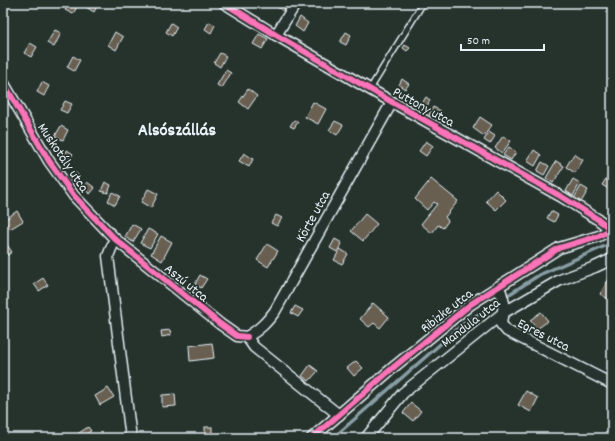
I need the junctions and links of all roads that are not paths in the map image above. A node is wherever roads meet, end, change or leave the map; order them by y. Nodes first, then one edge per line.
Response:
1 (224, 3) edge
2 (296, 3) edge
3 (423, 3) edge
4 (276, 34) junction
5 (3, 82) edge
6 (370, 89) junction
7 (392, 102) junction
8 (611, 229) edge
9 (115, 239) junction
10 (612, 259) edge
11 (501, 300) junction
12 (247, 337) junction
13 (612, 384) edge
14 (339, 416) junction
15 (131, 438) edge
16 (312, 438) edge
17 (366, 438) edge

1 - 4 street, Puttony utca
2 - 4 street
3 - 6 lane
4 - 6 street, Puttony utca
5 - 9 street, Muskotály utca
6 - 7 street, Puttony utca
7 - 8 street, Puttony utca
7 - 12 street, Körte utca
8 - 11 street, Ribizke utca
9 - 12 street, Aszú utca
9 - 15 street
10 - 11 street, Mandula utca
11 - 13 street, Egres utca
11 - 14 street, Ribizke utca
11 - 17 street, Mandula utca
12 - 14 street, Aszú utca
14 - 16 street, Ribizke utca

